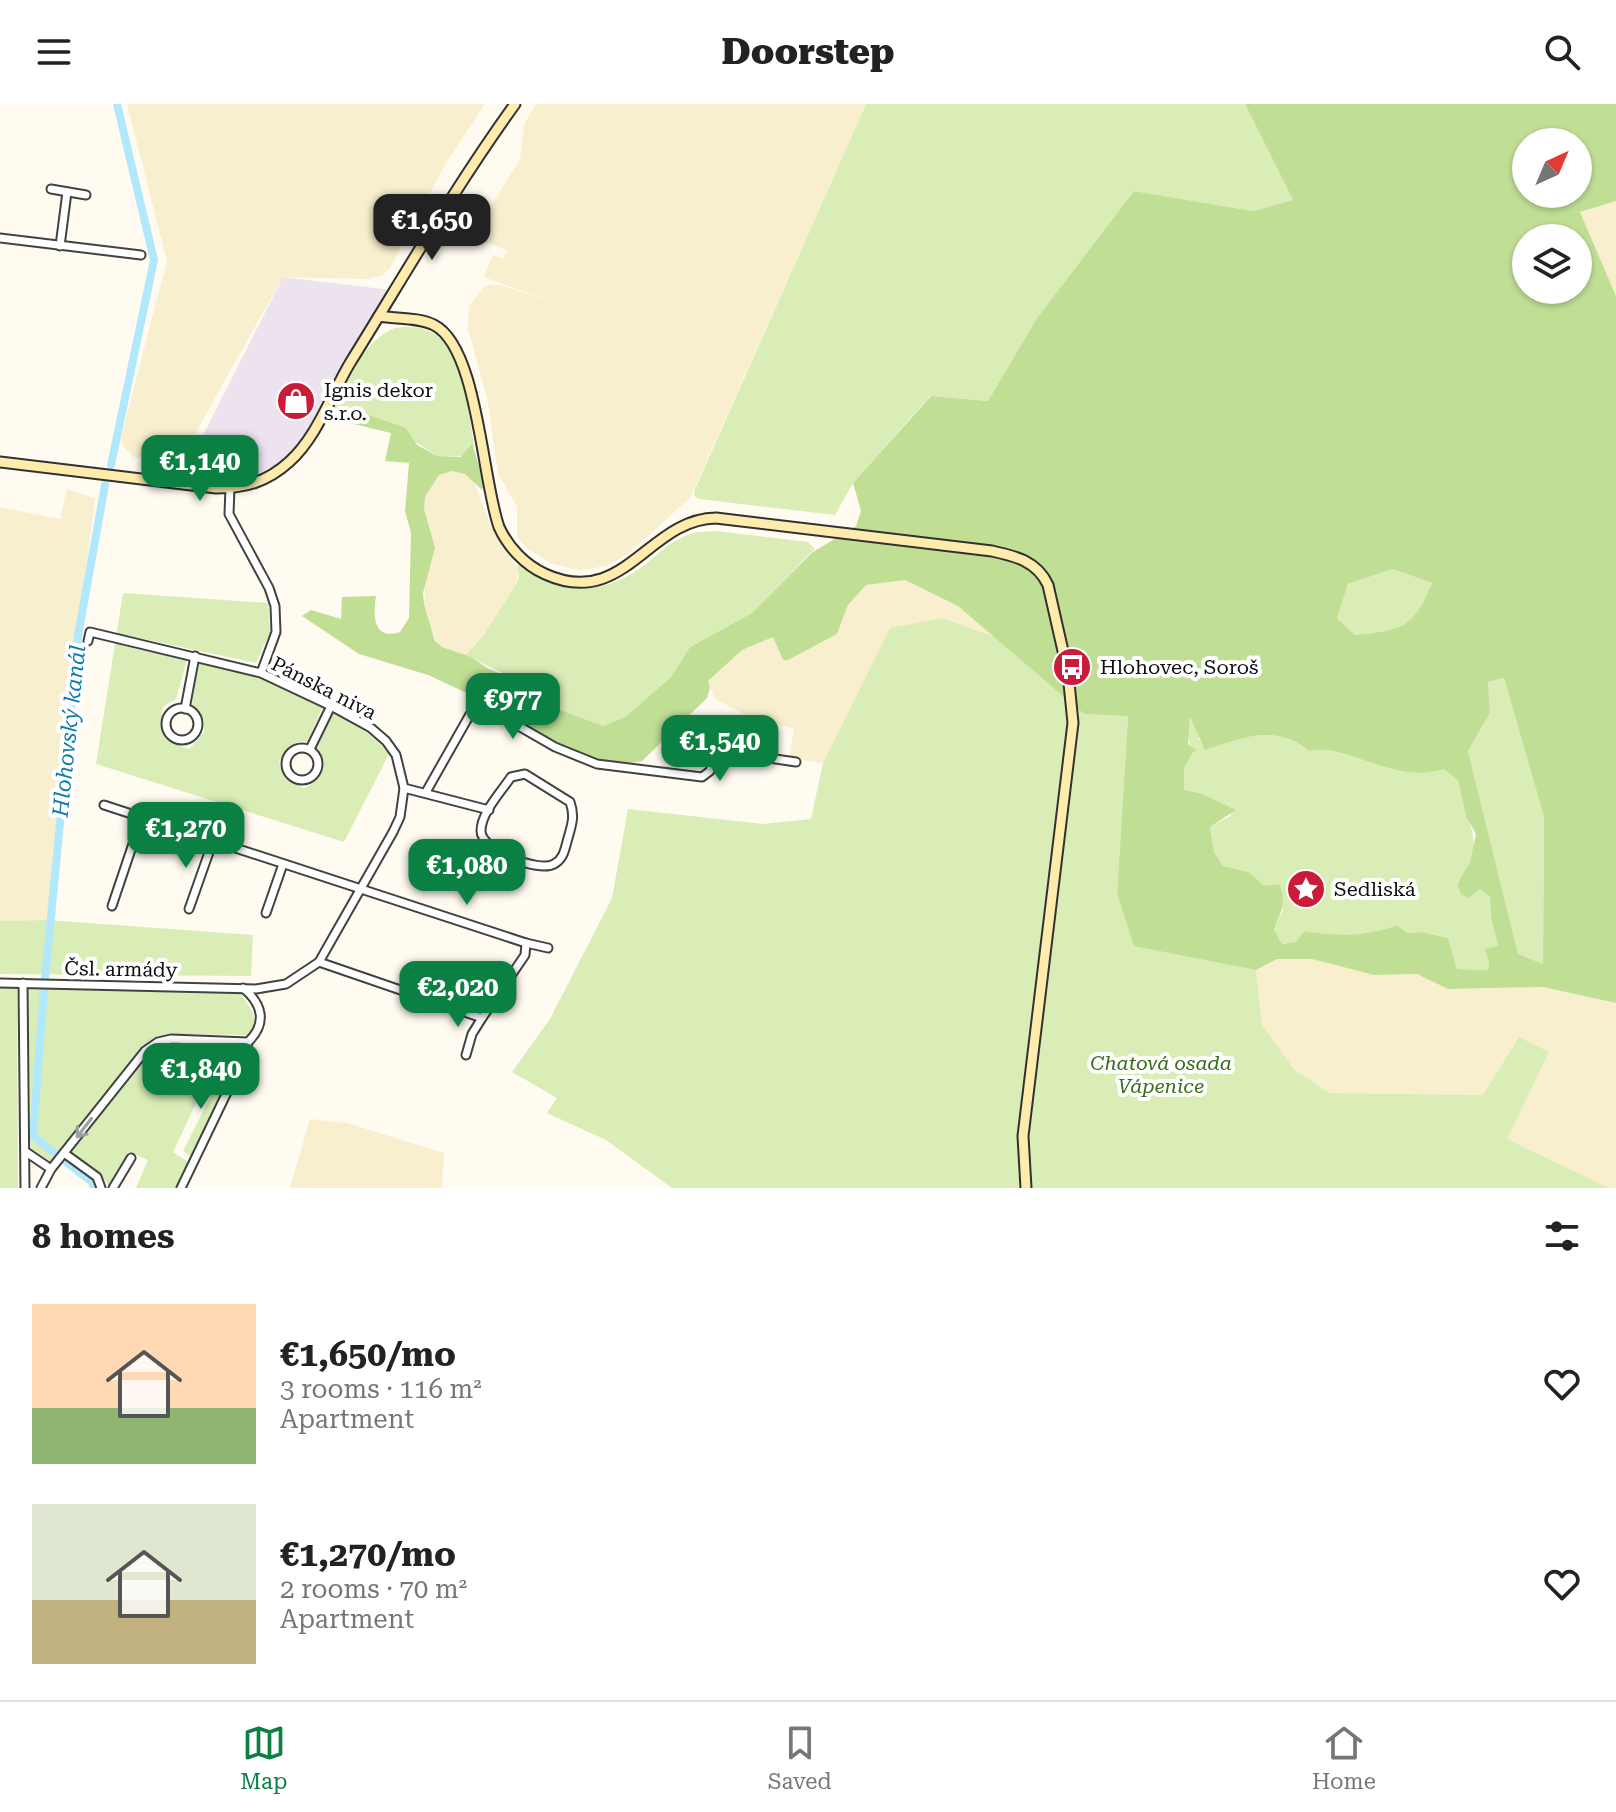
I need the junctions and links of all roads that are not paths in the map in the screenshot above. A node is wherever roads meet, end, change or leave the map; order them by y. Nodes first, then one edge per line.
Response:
1 (515, 104) edge
2 (51, 189) dead end
3 (67, 192) junction
4 (86, 195) dead end
5 (0, 238) edge
6 (60, 246) junction
7 (141, 255) dead end
8 (379, 316) junction
9 (0, 462) edge
10 (230, 488) junction
11 (88, 641) dead end
12 (195, 656) junction
13 (261, 673) junction
14 (331, 706) junction
15 (185, 709) junction
16 (310, 749) junction
17 (796, 762) dead end
18 (404, 788) junction
19 (426, 792) junction
20 (104, 805) dead end
21 (489, 810) junction
22 (142, 817) junction
23 (213, 841) junction
24 (283, 864) junction
25 (362, 889) junction
26 (112, 906) dead end
27 (189, 909) dead end
28 (266, 913) dead end
29 (526, 943) junction
30 (548, 948) dead end
31 (319, 962) junction
32 (0, 983) edge
33 (23, 983) junction
34 (241, 986) junction
35 (270, 987) junction
36 (258, 1007) junction
37 (482, 1018) junction
38 (248, 1042) junction
39 (466, 1055) dead end
40 (26, 1152) junction
41 (64, 1153) junction
42 (131, 1158) dead end
43 (51, 1169) junction
44 (25, 1188) edge
45 (41, 1188) edge
46 (101, 1188) edge
47 (113, 1188) edge
48 (181, 1188) edge
49 (1026, 1188) edge

1 - 8 main road
2 - 3 street
3 - 4 street
3 - 6 street
5 - 6 street
6 - 7 street
8 - 10 main road
8 - 49 main road
9 - 10 main road
10 - 13 street
11 - 12 street, Pánska niva
12 - 13 street, Pánska niva
12 - 15 street
13 - 14 street, Pánska niva
14 - 16 street
14 - 18 street, Pánska niva
15 - 15 street
16 - 16 street
17 - 19 street
18 - 19 street
18 - 25 street
19 - 21 street
20 - 22 street
21 - 21 street
22 - 23 street
22 - 26 street
23 - 24 street
23 - 27 street
24 - 25 street
24 - 28 street
25 - 29 street
25 - 31 street
29 - 30 street
29 - 37 street
31 - 35 street
31 - 37 street
32 - 33 street, Čsl. armády
33 - 34 street, Čsl. armády
33 - 40 street
34 - 35 street, Čsl. armády
34 - 36 street
35 - 36 street
36 - 38 street
37 - 39 street
38 -> 41 street
38 - 48 street
40 - 43 street
40 - 44 street
41 - 43 street
41 - 46 street
42 - 47 street
43 - 45 street

